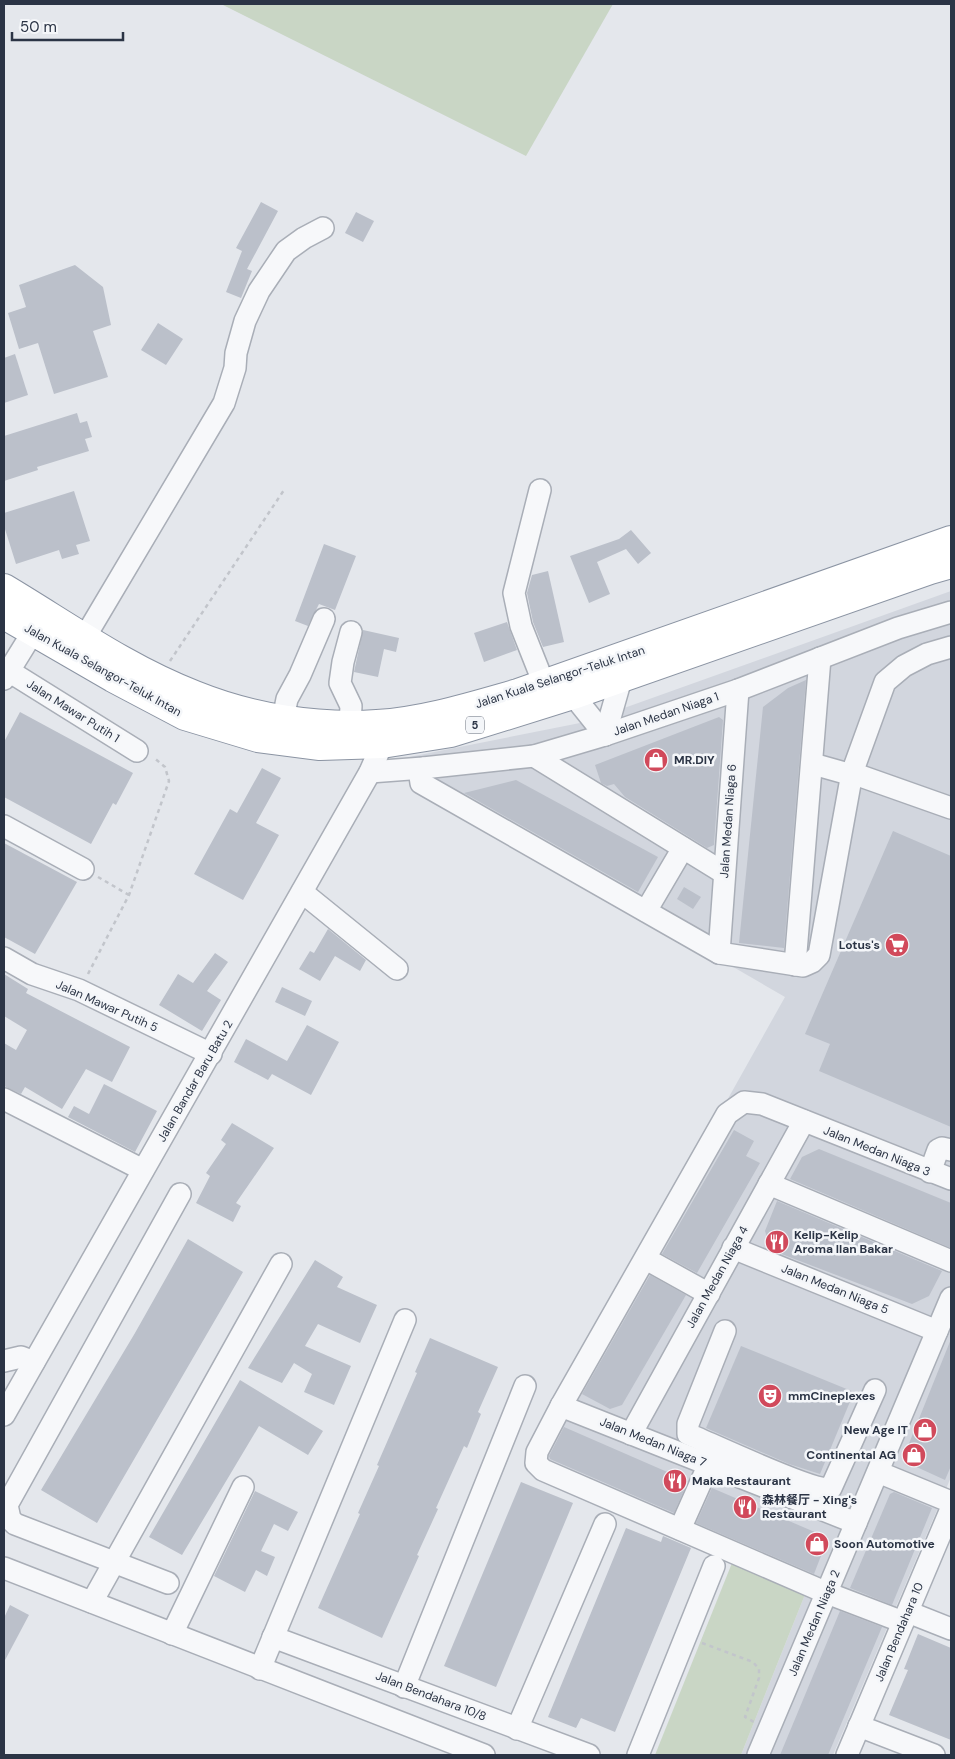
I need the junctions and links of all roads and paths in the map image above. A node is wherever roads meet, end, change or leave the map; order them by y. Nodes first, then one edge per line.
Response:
1 (323, 228) dead end
2 (284, 490) dead end
3 (540, 490) dead end
4 (951, 540) edge
5 (951, 564) edge
6 (4, 588) edge
7 (951, 612) edge
8 (4, 615) edge
9 (324, 618) dead end
10 (39, 622) junction
11 (351, 632) dead end
12 (85, 637) junction
13 (951, 647) edge
14 (820, 658) junction
15 (5, 673) edge
16 (159, 678) junction
17 (621, 679) junction
18 (544, 684) junction
19 (738, 690) junction
20 (573, 695) junction
21 (283, 719) junction
22 (350, 724) junction
23 (605, 735) junction
24 (382, 744) junction
25 (136, 751) joint
26 (534, 756) junction
27 (813, 760) junction
28 (423, 768) junction
29 (370, 772) junction
30 (852, 773) junction
31 (951, 808) edge
32 (4, 826) edge
33 (683, 848) junction
34 (83, 869) joint
35 (724, 873) junction
36 (302, 892) junction
37 (129, 895) junction
38 (646, 911) junction
39 (718, 953) junction
40 (4, 958) edge
41 (795, 965) junction
42 (397, 970) dead end
43 (79, 990) junction
44 (211, 1054) junction
45 (4, 1099) edge
46 (804, 1121) junction
47 (951, 1150) edge
48 (143, 1170) junction
49 (930, 1172) junction
50 (951, 1179) edge
51 (768, 1184) junction
52 (180, 1194) dead end
53 (733, 1248) junction
54 (646, 1259) junction
55 (951, 1261) edge
56 (282, 1264) dead end
57 (709, 1294) junction
58 (951, 1298) edge
59 (405, 1320) dead end
60 (725, 1331) dead end
61 (937, 1331) junction
62 (4, 1361) edge
63 (34, 1362) junction
64 (525, 1386) dead end
65 (875, 1390) dead end
66 (561, 1406) junction
67 (4, 1415) edge
68 (631, 1434) junction
69 (709, 1464) junction
70 (878, 1472) junction
71 (243, 1487) dead end
72 (951, 1502) edge
73 (951, 1509) edge
74 (856, 1523) junction
75 (605, 1524) dead end
76 (680, 1529) junction
77 (113, 1562) junction
78 (714, 1566) dead end
79 (4, 1568) edge
80 (168, 1583) dead end
81 (827, 1592) junction
82 (92, 1602) junction
83 (906, 1617) junction
84 (951, 1629) edge
85 (172, 1634) junction
86 (273, 1637) junction
87 (686, 1637) junction
88 (260, 1669) junction
89 (404, 1686) junction
90 (859, 1726) junction
91 (517, 1729) junction
92 (769, 1730) junction
93 (484, 1755) edge
94 (588, 1755) edge
95 (638, 1755) edge
96 (758, 1755) edge
97 (847, 1755) edge
98 (934, 1755) edge

1 - 12 street
2 - 16 path
3 - 18 street
4 - 18 highway, Jalan Kuala Selangor-Teluk Intan / 5
5 - 17 highway, Jalan Kuala Selangor-Teluk Intan / 5
6 - 10 highway, Jalan Kuala Selangor-Teluk Intan / 5
7 - 14 street, Jalan Medan Niaga 1
8 - 10 highway, Jalan Kuala Selangor-Teluk Intan / 5
9 - 21 street
10 - 12 highway, Jalan Kuala Selangor-Teluk Intan / 5
10 - 15 street
10 - 24 highway, Jalan Kuala Selangor-Teluk Intan / 5
11 - 22 street
12 - 16 highway, Jalan Kuala Selangor-Teluk Intan / 5
13 - 30 street
14 - 19 street, Jalan Medan Niaga 1
14 - 27 street
15 - 25 street, Jalan Mawar Putih 1
16 - 21 highway, Jalan Kuala Selangor-Teluk Intan / 5
17 - 20 highway, Jalan Kuala Selangor-Teluk Intan / 5
17 - 23 street
18 - 22 highway, Jalan Kuala Selangor-Teluk Intan / 5
19 - 23 street, Jalan Medan Niaga 1
19 - 35 street, Jalan Medan Niaga 6
20 - 23 street
20 - 24 highway, Jalan Kuala Selangor-Teluk Intan / 5
21 - 22 highway, Jalan Kuala Selangor-Teluk Intan / 5
23 - 26 street, Jalan Medan Niaga 1
24 - 29 street, Jalan Bandar Baru Batu 2
25 - 37 path
26 - 28 street, Jalan Medan Niaga 1
26 - 33 street
27 - 30 street
27 - 41 street
28 - 29 street, Jalan Medan Niaga 1
28 - 38 street
29 - 36 street, Jalan Bandar Baru Batu 2
30 - 31 street
30 - 41 street
32 - 34 street
33 - 35 street
33 - 38 street
34 - 37 path
35 - 39 street, Jalan Medan Niaga 6
36 - 42 street
36 - 44 street, Jalan Bandar Baru Batu 2
37 - 43 path
38 - 39 street
39 - 41 street
40 - 43 street, Jalan Mawar Putih 5
43 - 44 street, Jalan Mawar Putih 5
44 - 48 street, Jalan Bandar Baru Batu 2
45 - 48 street
46 - 49 street, Jalan Medan Niaga 3
46 - 51 street, Jalan Medan Niaga 4
46 - 54 street, Jalan Medan Niaga 3
47 - 49 street
48 - 63 street, Jalan Bandar Baru Batu 2
49 - 50 street, Jalan Medan Niaga 3
51 - 53 street, Jalan Medan Niaga 4
51 - 55 street
52 - 77 street
53 - 57 street, Jalan Medan Niaga 4
53 - 61 street, Jalan Medan Niaga 5
54 - 57 street
54 - 66 street
56 - 77 street
57 - 68 street, Jalan Medan Niaga 4
58 - 61 street, Jalan Medan Niaga 2
59 - 86 street
60 - 65 street
61 - 70 street, Jalan Medan Niaga 2
62 - 63 street
63 - 67 street, Jalan Bandar Baru Batu 2
64 - 89 street
66 - 68 street, Jalan Medan Niaga 7
66 - 76 street
68 - 69 street, Jalan Medan Niaga 7
69 - 74 street, Jalan Medan Niaga 7
69 - 76 street
70 - 72 street
70 - 74 street, Jalan Medan Niaga 2
71 - 85 street
73 - 83 street, Jalan Bendahara 10
74 - 81 street, Jalan Medan Niaga 2
75 - 91 street
76 - 81 street
77 - 80 street
77 - 82 street
78 - 87 street
79 - 82 street
81 - 83 street
81 - 92 street, Jalan Medan Niaga 2
82 - 85 street
83 - 84 street
83 - 90 street, Jalan Bendahara 10
85 - 88 street
86 - 88 street
86 - 89 street, Jalan Bendahara 10/8
87 - 92 path
87 - 95 street
88 - 93 street
89 - 91 street, Jalan Bendahara 10/8
90 - 97 street, Jalan Bendahara 10
90 - 98 street
91 - 94 street, Jalan Bendahara 10/8
92 - 96 street, Jalan Medan Niaga 2

